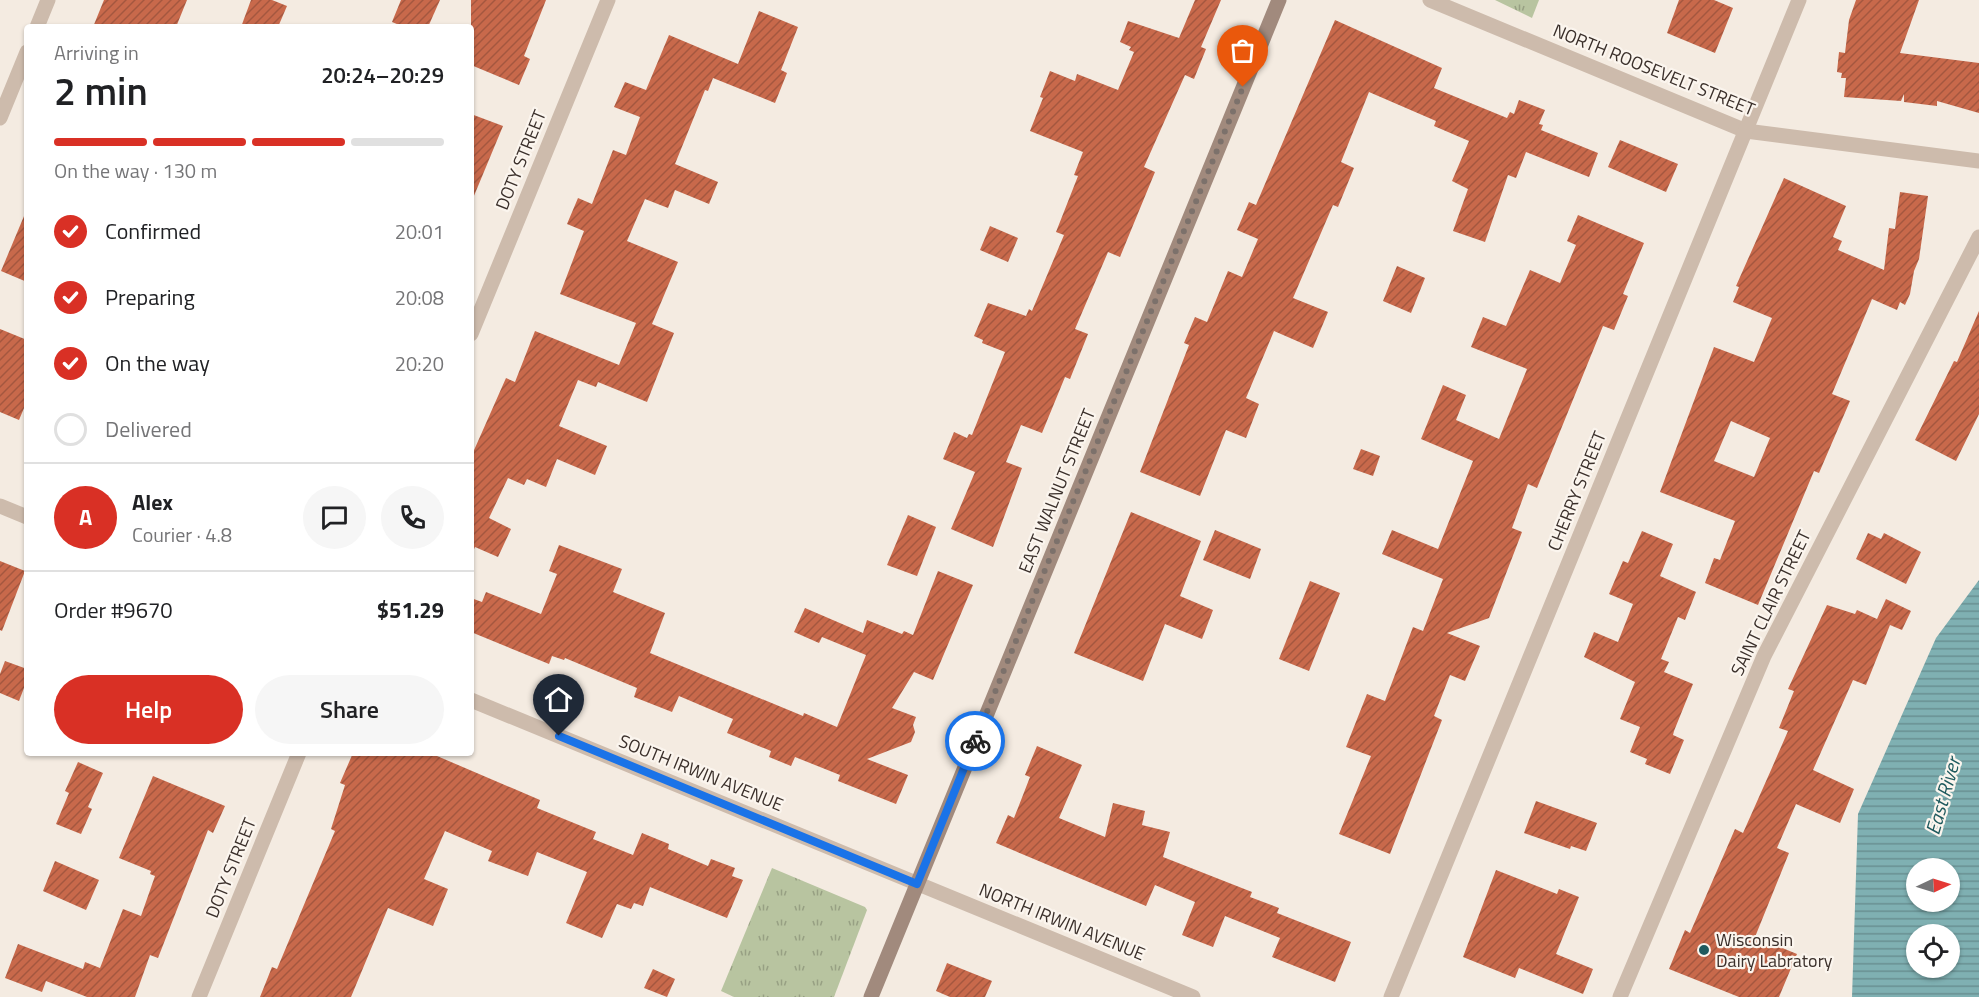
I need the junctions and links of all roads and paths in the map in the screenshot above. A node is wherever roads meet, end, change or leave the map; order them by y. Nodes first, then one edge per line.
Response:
1 (48, 0) edge
2 (608, 0) edge
3 (1279, 0) edge
4 (1430, 0) edge
5 (1799, 0) edge
6 (38, 24) edge
7 (24, 59) edge
8 (0, 118) edge
9 (1746, 131) junction
10 (1979, 161) edge
11 (1979, 237) edge
12 (474, 327) edge
13 (0, 506) edge
14 (24, 516) edge
15 (474, 701) edge
16 (298, 756) edge
17 (917, 884) junction
18 (199, 997) edge
19 (871, 997) edge
20 (1193, 997) edge
21 (1391, 997) edge
22 (1620, 997) edge

1 - 6 street
2 - 12 street, DOTY STREET
3 - 17 street, EAST WALNUT STREET
4 - 9 street, NORTH ROOSEVELT STREET
5 - 9 street, CHERRY STREET
7 - 8 street
9 - 10 street, NORTH ROOSEVELT STREET
9 - 21 street, CHERRY STREET
11 - 22 street, SAINT CLAIR STREET
13 - 14 street
15 - 17 street, SOUTH IRWIN AVENUE
16 - 18 street, DOTY STREET
17 - 19 street, EAST WALNUT STREET
17 - 20 street, NORTH IRWIN AVENUE

